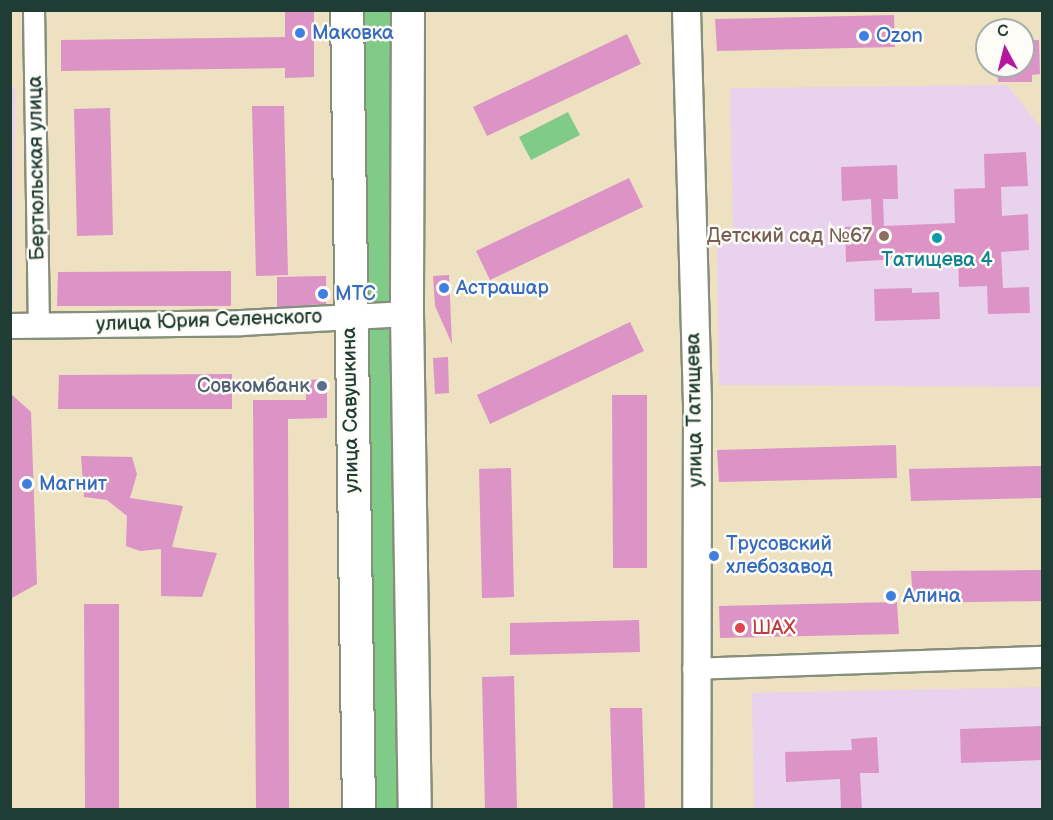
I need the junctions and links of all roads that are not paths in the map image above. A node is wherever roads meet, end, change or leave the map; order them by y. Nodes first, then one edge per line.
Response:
1 (34, 10) edge
2 (346, 10) edge
3 (408, 10) edge
4 (686, 10) edge
5 (407, 314) junction
6 (349, 318) junction
7 (10, 326) edge
8 (39, 326) junction
9 (1042, 657) edge
10 (693, 669) junction
11 (359, 810) edge
12 (415, 810) edge
13 (696, 810) edge

1 - 8 street, Бертюльская улица
2 - 6 highway, улица Савушкина
3 - 5 highway
4 - 10 main road, улица Татищева
5 - 6 street, улица Юрия Селенского
5 - 12 highway
6 - 8 street, улица Юрия Селенского
6 - 11 highway, улица Савушкина
7 - 8 street, улица Юрия Селенского
9 - 10 street
10 - 13 main road, улица Татищева

